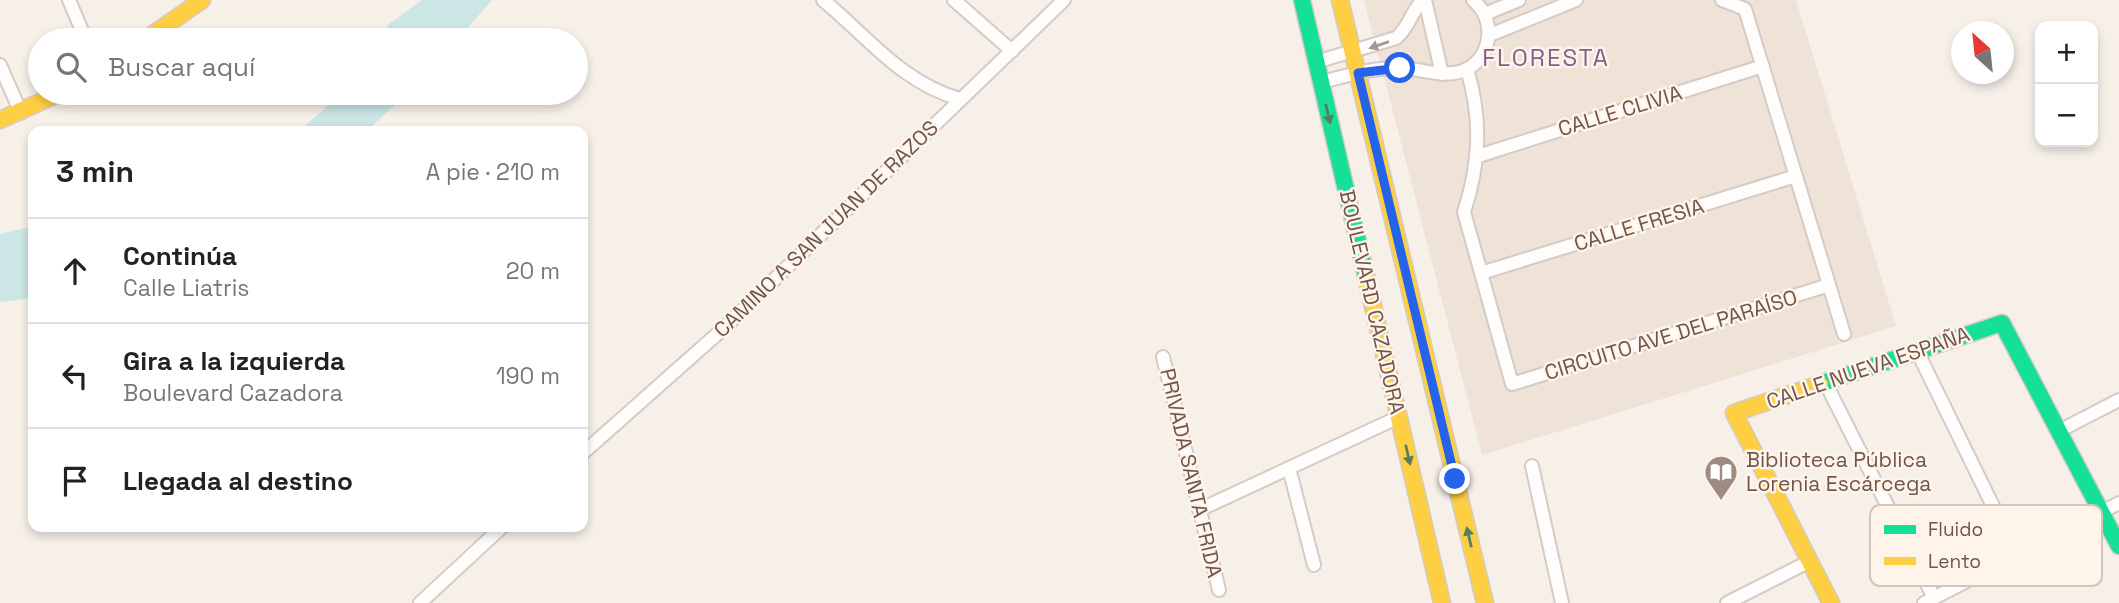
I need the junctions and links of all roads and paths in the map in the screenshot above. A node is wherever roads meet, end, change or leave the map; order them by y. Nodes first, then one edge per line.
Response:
1 (69, 0) edge
2 (202, 0) edge
3 (823, 0) edge
4 (954, 0) edge
5 (1064, 0) edge
6 (1302, 0) edge
7 (1340, 0) edge
8 (1424, 0) edge
9 (1473, 0) edge
10 (1519, 0) edge
11 (1576, 0) edge
12 (1722, 0) edge
13 (1485, 14) junction
14 (81, 28) edge
15 (162, 28) edge
16 (1489, 35) junction
17 (1012, 51) junction
18 (1353, 52) junction
19 (1316, 62) junction
20 (0, 65) edge
21 (1763, 66) junction
22 (1467, 69) junction
23 (1358, 73) junction
24 (1442, 74) junction
25 (1321, 82) junction
26 (960, 99) junction
27 (37, 105) edge
28 (21, 113) junction
29 (0, 120) edge
30 (1478, 156) junction
31 (1796, 176) junction
32 (1481, 274) junction
33 (1829, 285) junction
34 (1844, 334) dead end
35 (1917, 351) junction
36 (1163, 357) dead end
37 (1825, 382) junction
38 (2119, 400) edge
39 (1399, 417) junction
40 (2059, 431) junction
41 (588, 449) edge
42 (1532, 466) dead end
43 (1289, 468) junction
44 (2119, 503) edge
45 (1884, 505) edge
46 (1992, 505) edge
47 (2097, 505) edge
48 (1199, 510) junction
49 (2102, 512) edge
50 (2102, 514) edge
51 (497, 532) edge
52 (2119, 546) edge
53 (1810, 561) junction
54 (1314, 565) dead end
55 (1956, 586) edge
56 (1219, 590) dead end
57 (1929, 600) edge
58 (419, 603) edge
59 (1442, 603) edge
60 (1485, 603) edge
61 (1562, 603) edge
62 (1727, 603) edge
63 (1831, 603) edge

1 - 14 street
2 - 15 street
3 - 26 street
4 - 17 street
5 - 17 street, CAMINO A SAN JUAN DE RAZOS
6 - 19 street, BOULEVARD CAZADORA
7 - 18 street, BOULEVARD CAZADORA
8 -> 18 street
8 - 24 street
9 - 13 street
10 - 13 street
11 - 16 street
12 - 21 street
13 - 16 street
16 - 22 street
17 - 26 street, CAMINO A SAN JUAN DE RAZOS
18 - 19 street
18 - 23 street, BOULEVARD CAZADORA
19 - 25 street, BOULEVARD CAZADORA
20 - 28 street
21 - 30 street, CALLE CLIVIA
21 - 31 street
22 - 24 street
22 - 30 street
23 - 24 street
23 - 25 street
60 -> 23 street, BOULEVARD CAZADORA
25 -> 39 street, BOULEVARD CAZADORA
26 - 41 street, CAMINO A SAN JUAN DE RAZOS
27 - 28 street
28 - 29 street
30 - 32 street
31 - 32 street, CALLE FRESIA
31 - 33 street
32 - 33 street, CIRCUITO AVE DEL PARAÍSO
33 - 34 street
35 - 37 street, CALLE NUEVA ESPAÑA
35 - 40 street, CALLE NUEVA ESPAÑA
35 - 46 street
36 - 48 street, PRIVADA SANTA FRIDA
37 - 45 street
37 - 53 street, CALLE NUEVA ESPAÑA
38 - 40 street
39 - 43 street
39 -> 59 street, BOULEVARD CAZADORA
40 - 47 street
42 - 61 street
43 - 48 street
43 - 54 street
44 - 49 street
48 - 56 street, PRIVADA SANTA FRIDA
50 - 52 street
51 - 58 street
53 - 62 street
53 - 63 street
55 - 57 street

